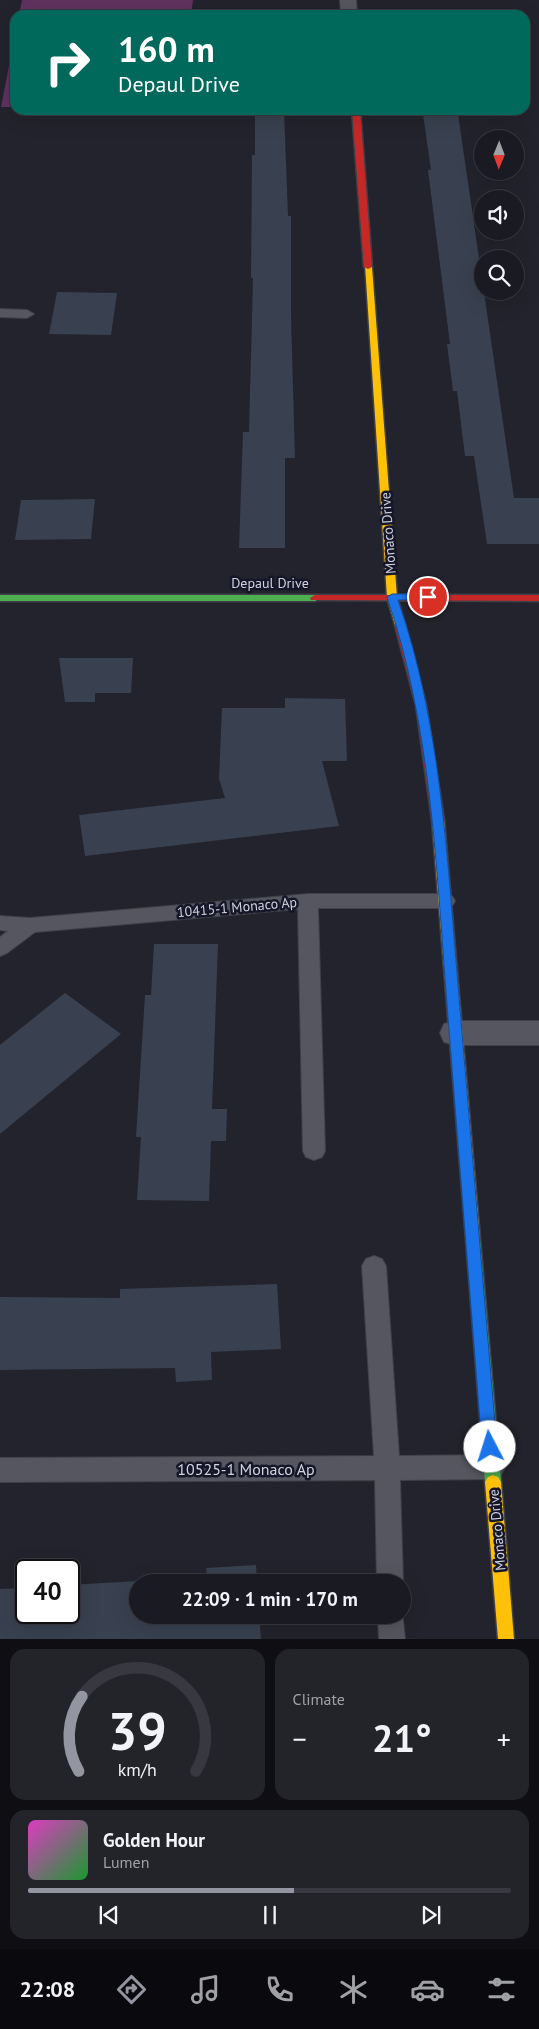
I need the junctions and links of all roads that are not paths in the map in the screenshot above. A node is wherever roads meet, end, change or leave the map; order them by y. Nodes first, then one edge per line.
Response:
1 (356, 115) edge
2 (0, 313) edge
3 (27, 314) dead end
4 (392, 597) junction
5 (0, 598) edge
6 (539, 598) edge
7 (308, 901) junction
8 (445, 901) junction
9 (0, 923) edge
10 (30, 925) junction
11 (0, 948) edge
12 (455, 1033) junction
13 (539, 1033) edge
14 (314, 1151) dead end
15 (374, 1266) dead end
16 (492, 1467) junction
17 (386, 1468) junction
18 (0, 1470) edge
19 (390, 1574) edge
20 (391, 1624) edge
21 (392, 1639) edge
22 (506, 1639) edge

1 - 4 street, Monaco Drive
2 - 3 lane
4 - 5 street, Depaul Drive
4 - 6 street, Depaul Drive
4 - 8 street, Monaco Drive
7 - 8 lane, 10415-1 Monaco Ap
7 - 10 lane, 10415-1 Monaco Ap
7 - 14 lane
8 - 12 street, Monaco Drive
9 - 10 lane, 10415-1 Monaco Ap
10 - 11 lane
12 - 13 street
12 - 16 street, Monaco Drive
15 - 17 lane
16 - 17 lane, 10525-1 Monaco Ap
16 - 22 street, Monaco Drive
17 - 18 lane, 10525-1 Monaco Ap
17 - 19 lane
20 - 21 lane

